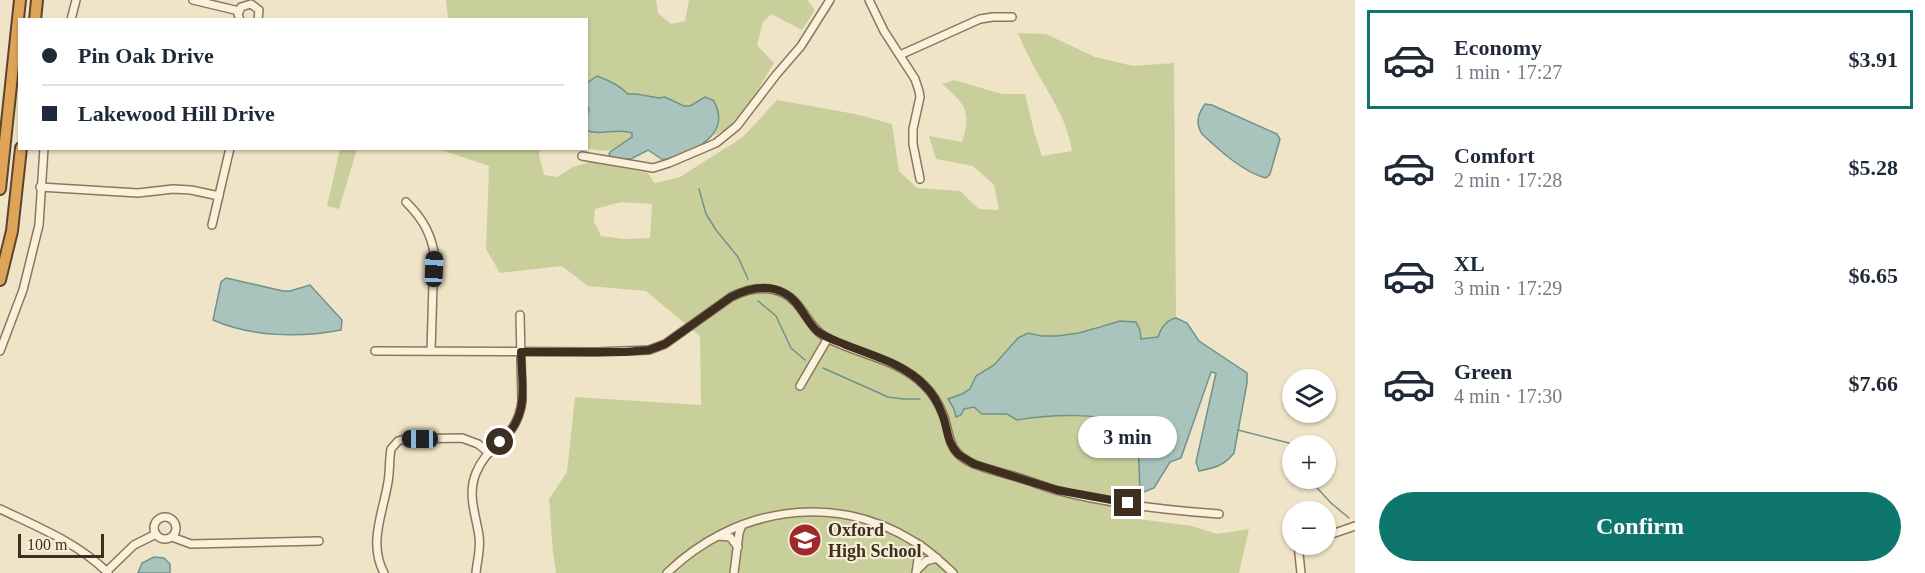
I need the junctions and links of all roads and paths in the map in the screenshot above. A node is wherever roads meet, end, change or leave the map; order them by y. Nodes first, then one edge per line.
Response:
1 (19, 0) edge
2 (38, 0) edge
3 (76, 0) edge
4 (193, 0) edge
5 (830, 0) edge
6 (869, 0) edge
7 (239, 10) junction
8 (1012, 17) dead end
9 (18, 18) edge
10 (35, 18) edge
11 (72, 18) edge
12 (240, 18) edge
13 (258, 18) edge
14 (18, 22) edge
15 (900, 55) junction
16 (21, 150) edge
17 (44, 150) edge
18 (230, 150) edge
19 (582, 156) dead end
20 (920, 179) dead end
21 (40, 187) junction
22 (0, 189) edge
23 (219, 196) junction
24 (406, 202) dead end
25 (212, 225) dead end
26 (0, 280) edge
27 (520, 315) dead end
28 (828, 338) junction
29 (0, 351) edge
30 (375, 351) dead end
31 (431, 351) junction
32 (521, 352) junction
33 (800, 386) dead end
34 (489, 453) junction
35 (0, 509) edge
36 (1219, 514) dead end
37 (742, 525) junction
38 (1355, 526) edge
39 (1336, 533) edge
40 (156, 534) junction
41 (717, 536) junction
42 (172, 537) junction
43 (319, 541) dead end
44 (920, 545) junction
45 (738, 547) junction
46 (1299, 555) edge
47 (937, 558) junction
48 (105, 572) edge
49 (917, 572) edge
50 (384, 573) edge
51 (476, 573) edge
52 (667, 573) edge
53 (734, 573) edge
54 (953, 573) edge
55 (1301, 573) edge

1 - 9 highway
2 - 10 highway
3 - 11 street
4 - 7 street
5 - 19 street
6 - 15 street
7 - 12 street
7 - 13 street
8 - 15 street
14 - 22 highway
15 - 20 street
16 - 26 highway
17 - 21 street
18 - 23 street
21 - 23 street
21 - 29 street
23 - 25 street
24 - 31 street
27 - 32 street
28 - 32 street
28 - 33 street
28 - 36 street
30 - 31 street
31 - 32 street
32 - 34 street
34 - 50 street
34 - 51 street
35 - 48 street
37 - 41 street
37 - 44 street
37 - 45 street
38 - 39 street
40 - 42 street
40 - 42 street
40 - 48 street
41 - 45 street
41 - 52 street
42 - 43 street
44 - 47 street
44 - 49 street
45 - 53 street
46 - 55 street
47 - 49 street
47 - 54 street

